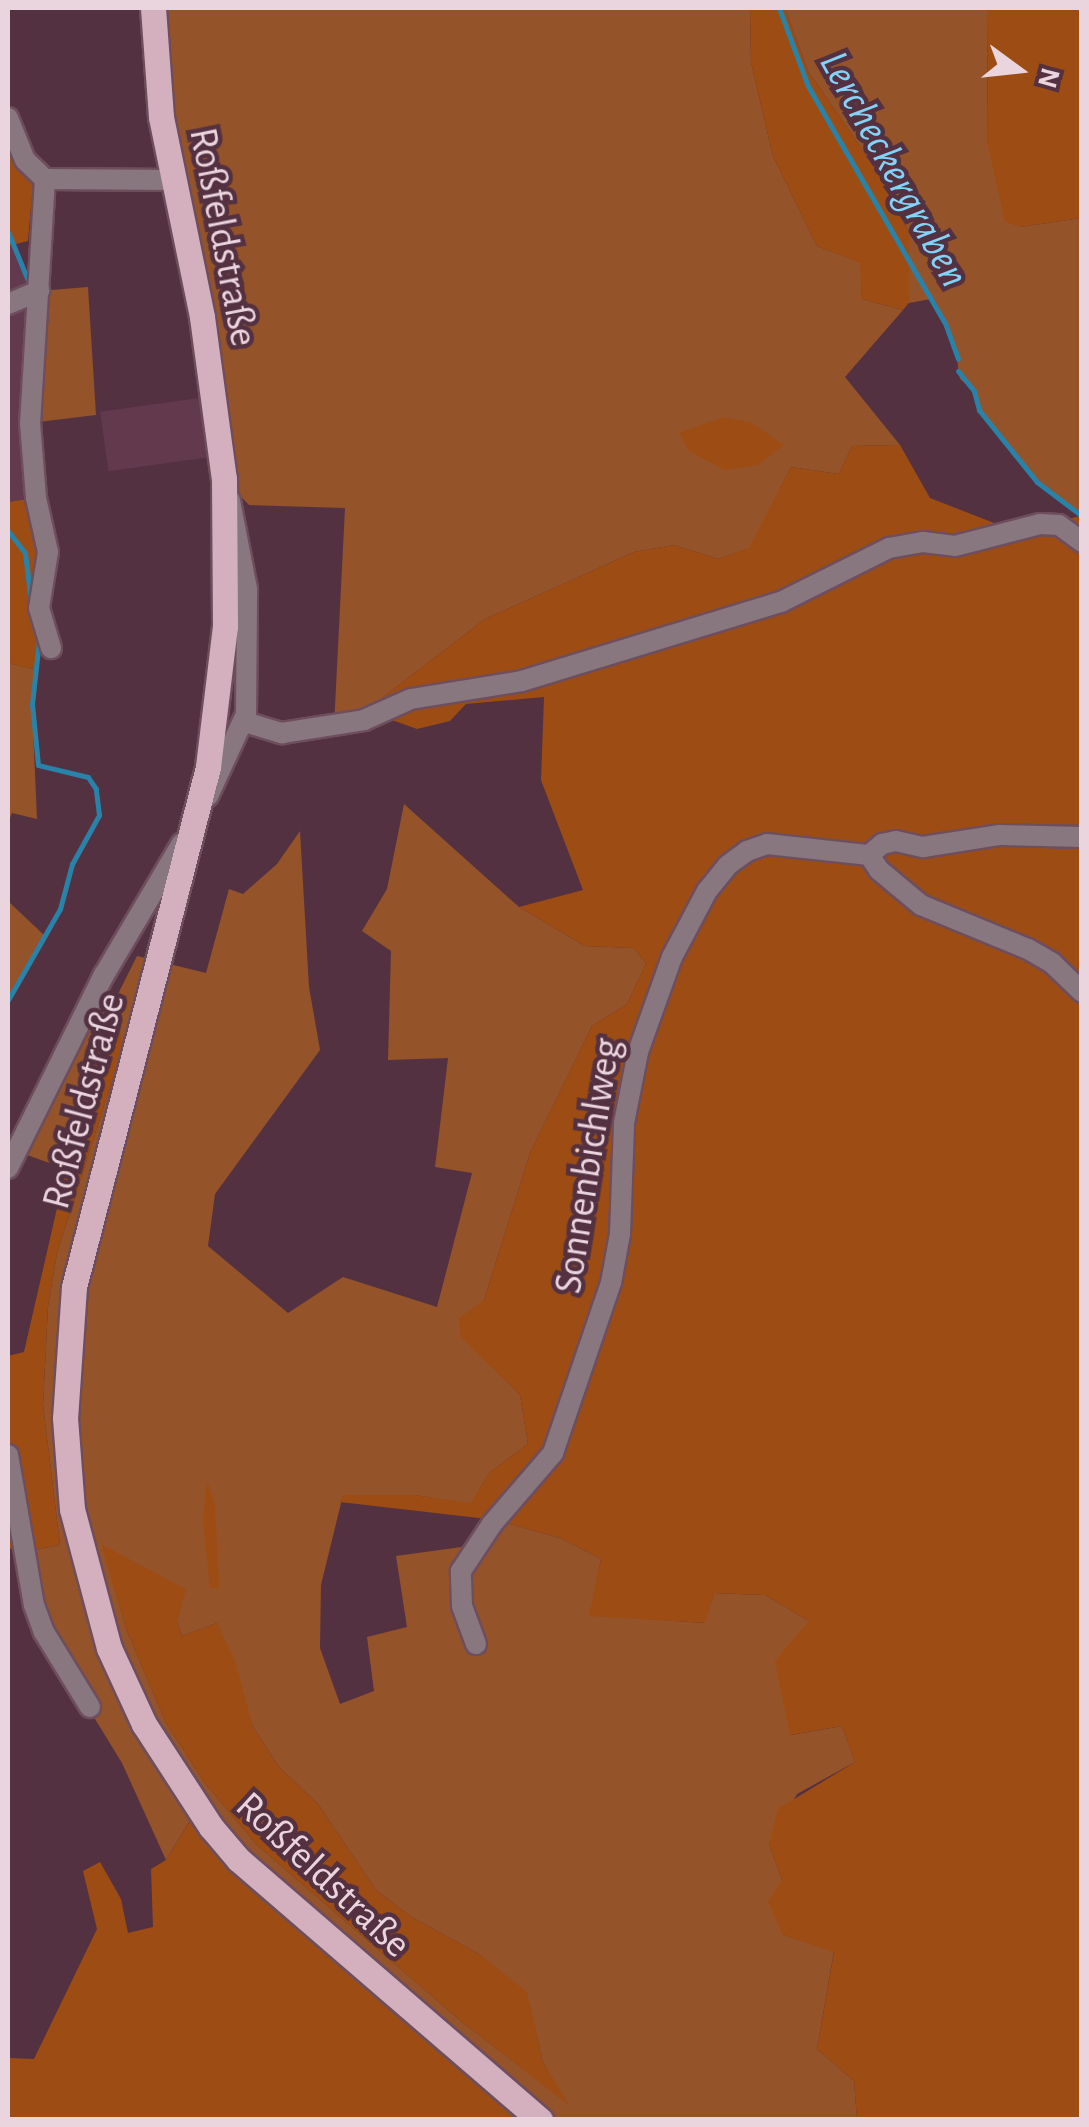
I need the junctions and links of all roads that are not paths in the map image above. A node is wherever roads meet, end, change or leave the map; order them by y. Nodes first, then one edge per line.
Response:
1 (153, 8) edge
2 (8, 118) edge
3 (45, 178) junction
4 (174, 180) junction
5 (39, 291) junction
6 (8, 304) edge
7 (224, 479) junction
8 (1082, 542) edge
9 (51, 648) dead end
10 (245, 722) junction
11 (194, 824) junction
12 (1082, 837) edge
13 (869, 855) junction
14 (1082, 992) edge
15 (8, 1168) edge
16 (8, 1455) edge
17 (476, 1644) dead end
18 (90, 1708) dead end
19 (540, 2120) edge

1 - 4 main road, Roßfeldstraße
2 - 3 street
3 - 4 street
3 - 5 street
4 - 7 main road, Roßfeldstraße
5 - 6 street
5 - 9 street
7 - 10 street, Roßfeldstraße
7 - 11 main road, Roßfeldstraße
8 - 10 street
10 - 11 street, Roßfeldstraße
11 - 15 street
11 - 19 main road, Roßfeldstraße
12 - 13 street, Sonnenbichlweg
13 - 14 street
13 - 17 street, Sonnenbichlweg
16 - 18 street

